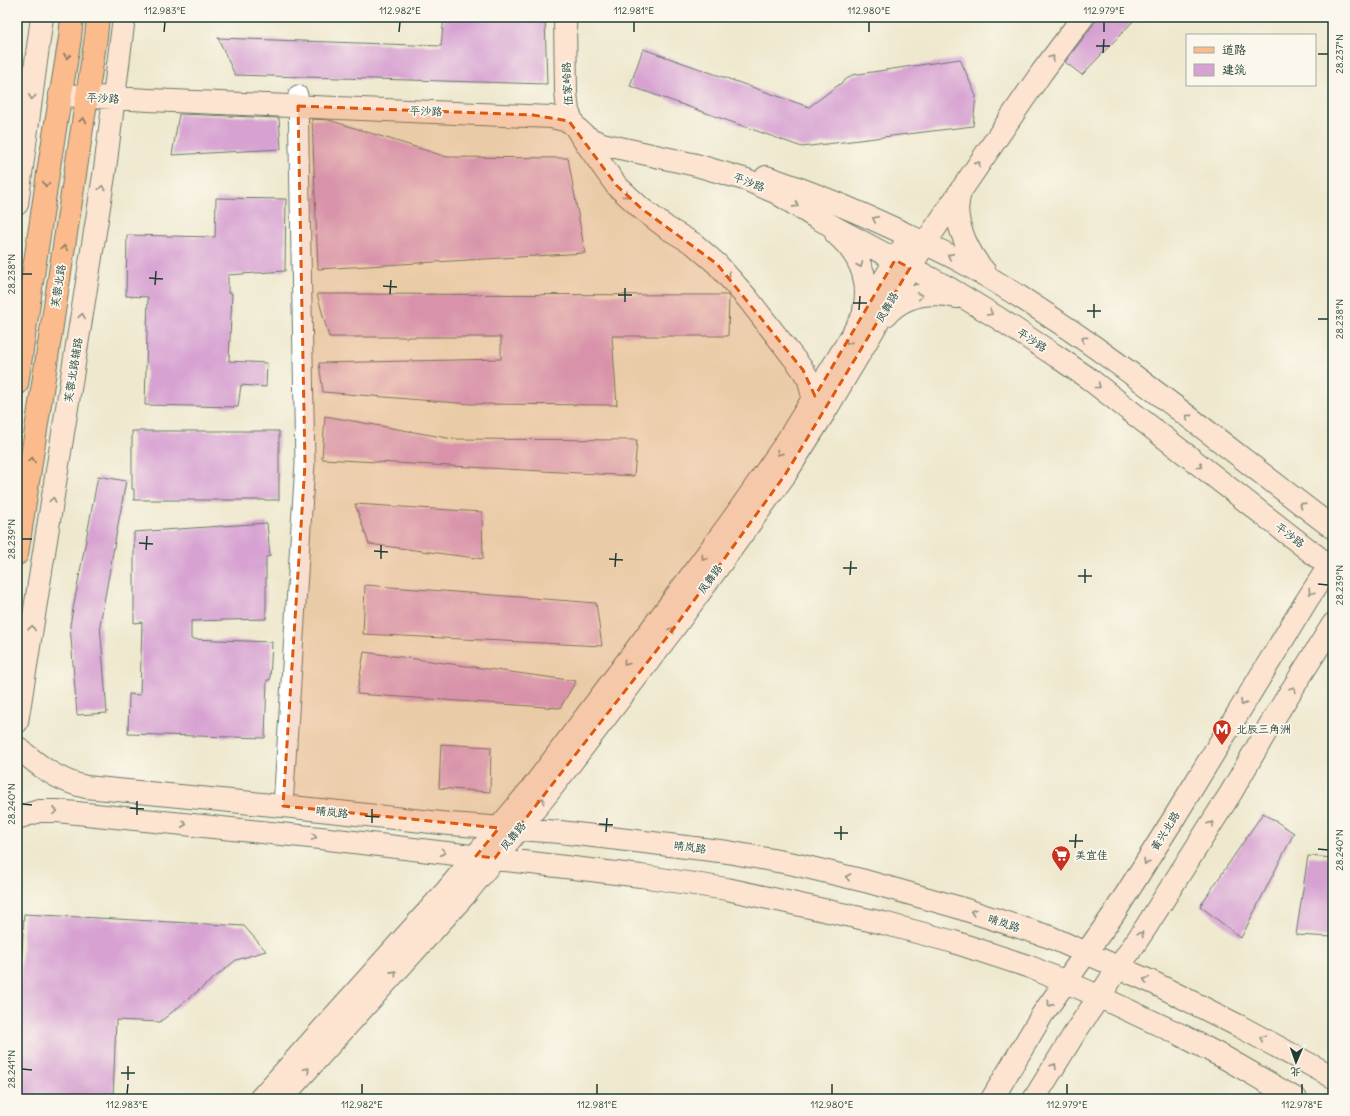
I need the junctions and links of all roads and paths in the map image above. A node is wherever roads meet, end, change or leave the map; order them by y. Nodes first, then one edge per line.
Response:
1 (42, 17) edge
2 (72, 17) edge
3 (98, 17) edge
4 (124, 17) edge
5 (565, 17) edge
6 (1083, 17) edge
7 (61, 89) junction
8 (88, 90) junction
9 (115, 92) junction
10 (298, 101) junction
11 (568, 107) junction
12 (576, 129) junction
13 (961, 189) junction
14 (17, 204) edge
15 (815, 217) junction
16 (918, 240) junction
17 (902, 264) junction
18 (994, 281) junction
19 (969, 301) junction
20 (870, 321) junction
21 (17, 384) edge
22 (813, 398) junction
23 (37, 426) junction
24 (64, 431) junction
25 (1333, 528) edge
26 (17, 554) edge
27 (1332, 565) edge
28 (1333, 624) edge
29 (17, 722) edge
30 (17, 747) edge
31 (283, 806) junction
32 (17, 818) edge
33 (509, 828) junction
34 (485, 857) junction
35 (1086, 953) junction
36 (1118, 968) junction
37 (1066, 982) junction
38 (1099, 996) junction
39 (1333, 1077) edge
40 (260, 1099) edge
41 (281, 1099) edge
42 (992, 1099) edge
43 (1034, 1099) edge
44 (1296, 1099) edge

1 -> 14 street
2 -> 7 main road
3 - 8 main road, 芙蓉北路
4 - 9 street, 芙蓉北路辅路
5 - 11 street, 伍家岭路
13 -> 6 street, 凤舞路
7 - 8 street, 平沙路
7 -> 21 main road
8 - 9 street, 平沙路
23 -> 8 main road, 芙蓉北路
9 - 10 street, 平沙路
24 -> 9 street, 芙蓉北路辅路
10 - 11 street, 平沙路
10 - 12 street, 平沙路
10 - 31 street
11 - 12 street, 伍家岭路
16 -> 11 street, 平沙路
12 -> 15 street, 平沙路
12 -> 22 street, 伍家岭路
13 - 16 street, 凤舞路
13 - 18 street
15 - 17 street, 平沙路
15 -> 20 street
16 - 17 street, 凤舞路
18 -> 16 street, 平沙路
17 - 19 street, 平沙路
17 - 20 street, 凤舞路
25 -> 18 street, 平沙路
20 -> 19 street
19 -> 27 street, 平沙路
20 -> 22 street, 凤舞路
33 -> 20 street, 凤舞路
22 -> 33 street, 凤舞路
23 - 24 street
26 -> 23 main road, 芙蓉北路
29 -> 24 street, 芙蓉北路辅路
27 -> 35 street, 黄兴北路
36 -> 28 street
30 - 31 street, 晴岚路
31 - 33 street, 晴岚路
32 -> 34 street
33 - 34 street, 凤舞路
35 -> 33 street, 晴岚路
34 - 37 street
34 - 40 street, 凤舞路
41 -> 34 street, 凤舞路
35 - 36 street, 晴岚路
35 - 37 street, 黄兴北路
36 - 38 street
39 -> 36 street, 晴岚路
37 - 38 street
37 -> 42 street, 黄兴北路
43 -> 38 street
38 - 44 street

